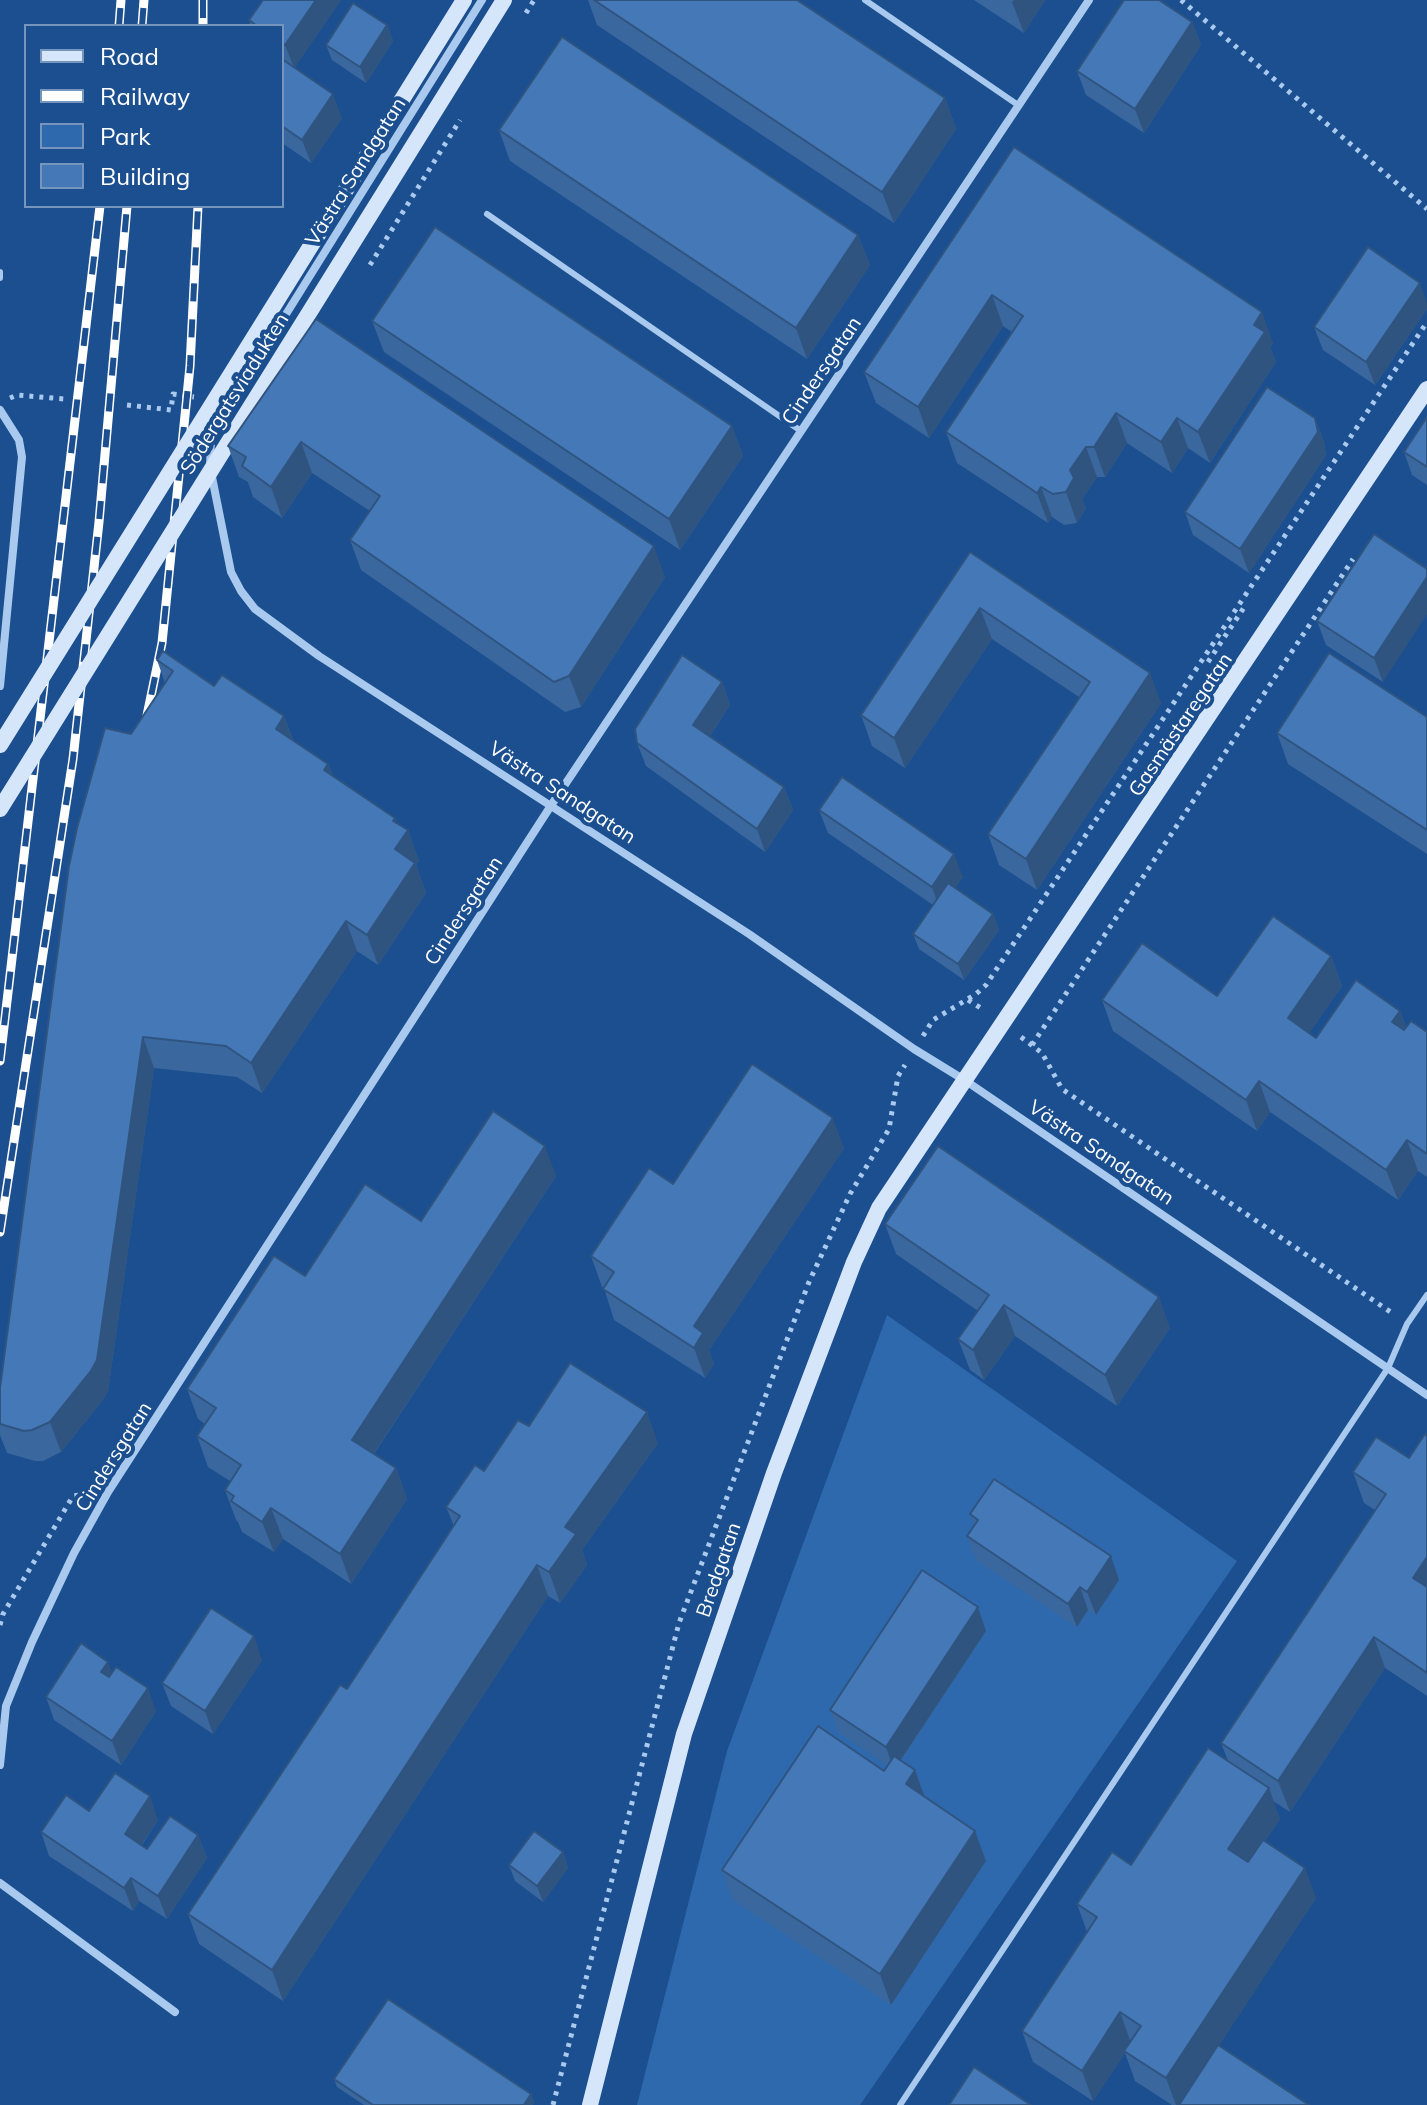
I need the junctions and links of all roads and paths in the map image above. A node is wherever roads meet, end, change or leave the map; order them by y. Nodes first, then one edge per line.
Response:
1 (464, 0) edge
2 (482, 0) edge
3 (504, 0) edge
4 (865, 0) edge
5 (1089, 0) edge
6 (1181, 0) edge
7 (1018, 105) junction
8 (1427, 209) edge
9 (487, 214) dead end
10 (0, 272) edge
11 (0, 278) edge
12 (1427, 389) edge
13 (17, 395) dead end
14 (64, 399) dead end
15 (127, 405) dead end
16 (0, 410) edge
17 (171, 410) dead end
18 (801, 431) junction
19 (1353, 559) edge
20 (1339, 577) junction
21 (1347, 582) edge
22 (1245, 606) dead end
23 (1208, 644) dead end
24 (1218, 652) junction
25 (1208, 662) dead end
26 (1, 665) edge
27 (0, 686) edge
28 (0, 745) edge
29 (552, 804) junction
30 (0, 809) edge
31 (968, 1000) dead end
32 (1004, 1024) junction
33 (1032, 1045) junction
34 (966, 1081) junction
35 (1427, 1295) edge
36 (1407, 1324) junction
37 (1388, 1368) junction
38 (1427, 1395) edge
39 (108, 1492) junction
40 (0, 1625) edge
41 (0, 1765) edge
42 (0, 1883) edge
43 (175, 2012) dead end
44 (590, 2105) edge
45 (900, 2105) edge

1 - 28 street, Södergatsviadukten, bridge
2 - 29 street, Västra Sandgatan
3 - 30 street, Södergatsviadukten, bridge
4 - 7 lane
5 - 7 street, Cindersgatan
6 - 8 path
7 - 18 street, Cindersgatan
9 - 18 lane
10 - 11 lane
12 - 32 street, Gasmästaregatan
13 - 14 path
15 - 17 path
16 - 26 street
18 - 29 street, Cindersgatan
19 - 20 path
20 - 21 path
20 - 33 path
22 - 24 path
23 - 24 path
24 - 25 path
26 - 27 street
29 - 34 street, Västra Sandgatan
29 - 39 street, Cindersgatan
31 - 32 path
32 - 33 path
32 - 34 street, Gasmästaregatan
33 - 36 path
34 - 37 street, Västra Sandgatan
34 - 44 street, Bredgatan
35 - 36 lane
36 - 37 lane
37 - 38 street, Västra Sandgatan
37 - 45 lane
39 - 40 path
39 - 41 street, Cindersgatan
42 - 43 street

